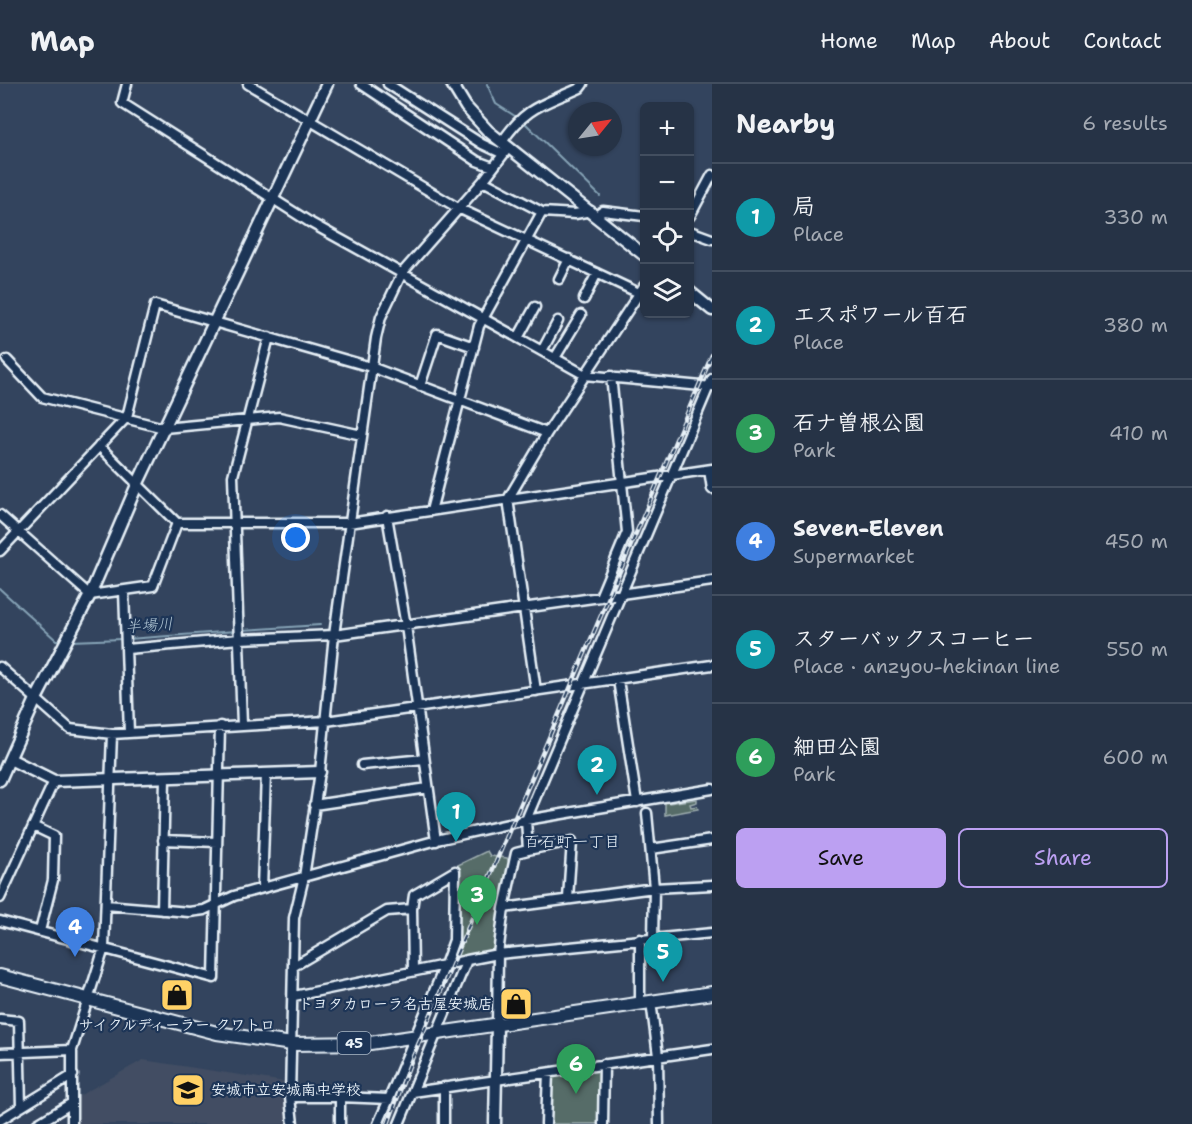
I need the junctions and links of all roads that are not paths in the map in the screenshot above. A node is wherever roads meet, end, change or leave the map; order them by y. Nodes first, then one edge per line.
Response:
1 (127, 84) edge
2 (248, 84) edge
3 (327, 84) edge
4 (361, 84) edge
5 (388, 84) edge
6 (452, 84) edge
7 (583, 84) edge
8 (310, 120) junction
9 (505, 148) junction
10 (493, 167) junction
11 (712, 175) edge
12 (483, 181) junction
13 (273, 200) junction
14 (458, 208) junction
15 (693, 210) edge
16 (542, 212) junction
17 (593, 214) junction
18 (640, 215) edge
19 (694, 232) edge
20 (712, 239) edge
21 (528, 240) junction
22 (640, 251) edge
23 (568, 259) junction
24 (402, 273) junction
25 (597, 273) junction
26 (559, 279) dead end
27 (640, 288) edge
28 (640, 292) edge
29 (694, 295) edge
30 (584, 299) dead end
31 (535, 307) dead end
32 (712, 310) edge
33 (580, 315) dead end
34 (483, 318) junction
35 (558, 321) dead end
36 (214, 323) junction
37 (269, 337) junction
38 (518, 338) junction
39 (474, 347) junction
40 (542, 351) junction
41 (555, 358) junction
42 (7, 360) dead end
43 (371, 367) junction
44 (585, 375) junction
45 (610, 376) junction
46 (711, 384) edge
47 (420, 386) junction
48 (460, 401) junction
49 (127, 417) junction
50 (247, 420) junction
51 (164, 428) junction
52 (547, 433) junction
53 (362, 435) junction
54 (99, 446) junction
55 (710, 470) edge
56 (674, 475) junction
57 (621, 483) junction
58 (137, 485) junction
59 (712, 489) edge
60 (508, 499) junction
61 (431, 511) junction
62 (0, 515) edge
63 (387, 516) junction
64 (234, 521) junction
65 (177, 523) junction
66 (349, 523) junction
67 (16, 531) junction
68 (0, 551) edge
69 (712, 581) edge
70 (124, 591) junction
71 (90, 595) junction
72 (622, 595) junction
73 (600, 597) junction
74 (524, 609) junction
75 (406, 626) junction
76 (334, 635) junction
77 (239, 639) junction
78 (127, 649) junction
79 (712, 665) edge
80 (0, 667) edge
81 (618, 680) junction
82 (583, 686) junction
83 (536, 691) junction
84 (36, 699) junction
85 (417, 709) junction
86 (326, 721) junction
87 (242, 725) junction
88 (220, 726) junction
89 (129, 733) junction
90 (112, 734) junction
91 (10, 759) junction
92 (424, 759) junction
93 (362, 765) dead end
94 (320, 772) junction
95 (266, 774) junction
96 (219, 776) junction
97 (165, 778) junction
98 (0, 780) edge
99 (54, 781) junction
100 (110, 781) junction
101 (428, 788) junction
102 (712, 789) edge
103 (637, 802) junction
104 (314, 805) junction
105 (647, 813) dead end
106 (526, 820) junction
107 (33, 826) junction
108 (163, 840) junction
109 (712, 840) edge
110 (436, 841) junction
111 (217, 842) junction
112 (651, 849) junction
113 (528, 850) junction
114 (304, 877) junction
115 (712, 885) edge
116 (262, 888) junction
117 (654, 888) junction
118 (0, 898) edge
119 (568, 898) junction
120 (216, 904) junction
121 (106, 905) junction
122 (504, 908) junction
123 (412, 909) junction
124 (162, 910) junction
125 (0, 921) edge
126 (40, 931) junction
127 (712, 933) edge
128 (640, 939) junction
129 (654, 939) junction
130 (104, 948) junction
131 (498, 954) junction
132 (467, 960) junction
133 (445, 965) junction
134 (294, 966) junction
135 (413, 970) junction
136 (0, 976) edge
137 (712, 993) edge
138 (294, 996) junction
139 (88, 999) junction
140 (646, 1002) junction
141 (0, 1019) edge
142 (496, 1025) junction
143 (435, 1034) junction
144 (416, 1036) junction
145 (292, 1044) junction
146 (712, 1049) edge
147 (72, 1050) junction
148 (19, 1052) junction
149 (0, 1053) edge
150 (658, 1056) junction
151 (604, 1064) junction
152 (548, 1073) junction
153 (73, 1075) junction
154 (495, 1080) junction
155 (444, 1087) junction
156 (412, 1092) junction
157 (290, 1097) junction
158 (340, 1097) junction
159 (389, 1099) junction
160 (72, 1103) junction
161 (21, 1107) junction
162 (0, 1120) edge
163 (38, 1124) edge
164 (72, 1124) edge
165 (292, 1124) edge
166 (340, 1124) edge
167 (378, 1124) edge
168 (399, 1124) edge
169 (444, 1124) edge
170 (495, 1124) edge
171 (546, 1124) edge
172 (603, 1124) edge
173 (659, 1124) edge

1 - 13 street
2 - 8 street
3 - 8 street
4 - 10 street
5 - 9 street
6 - 9 street
7 - 9 street
8 - 13 street
8 - 14 street
9 - 10 street
9 - 17 street
10 - 12 street
11 - 15 street
12 - 14 street
12 - 16 street
13 - 24 street
13 - 36 street
14 - 21 street
14 - 24 street
16 - 17 street
16 - 21 street
17 - 18 street
17 - 22 street
19 - 20 street
21 - 23 street
21 - 34 street
23 - 25 street
23 - 26 street
24 - 34 street
24 - 43 street
25 - 27 street
25 - 30 street
28 - 44 street
29 - 32 street
31 - 38 street
33 - 41 street
34 - 38 street
34 - 39 street
35 - 40 street
36 - 37 street
36 - 49 street
36 - 51 street
37 - 43 street
37 - 50 street
38 - 40 street
39 - 47 street
39 - 48 street
40 - 41 street
41 - 44 street
42 - 49 street
43 - 47 street
43 - 53 street
44 - 45 street
44 - 52 street
45 - 46 street
45 - 57 street
46 - 56 street
47 - 48 street
48 - 52 street
48 - 61 street
49 - 51 street
49 - 54 street
50 - 51 street
50 - 53 street
50 - 64 street
51 - 58 street
52 - 60 street
53 - 66 street
54 - 58 street
54 - 67 street
55 - 56 street
55 - 59 street
56 - 57 street
56 - 72 street
57 - 60 street
57 - 73 street
58 - 65 street
58 - 71 street
60 - 61 street
60 - 74 street
61 - 63 street
62 - 67 street
63 - 66 street
63 - 75 street
64 - 65 street
64 - 66 street
64 - 77 street
65 - 70 street
66 - 76 street
67 - 68 street
67 - 71 street
69 - 72 street
70 - 71 street
70 - 78 street
71 - 84 street
72 - 73 street
72 - 82 street
73 - 74 street
74 - 75 street
74 - 83 street
75 - 76 street
75 - 85 street
76 - 77 street
76 - 86 street
77 - 78 street
77 - 87 street
78 - 89 street
79 - 81 street
80 - 84 street
81 - 82 street
81 - 103 street
82 - 83 street
82 - 106 street
83 - 85 street
84 - 90 street
84 - 91 street
85 - 86 street
85 - 92 street
86 - 87 street
86 - 94 street
87 - 88 street
88 - 89 street
88 - 96 street
89 - 90 street
90 - 100 street
91 - 98 street
91 - 99 street
92 - 93 street
92 - 101 street
94 - 95 street
94 - 104 street
95 - 96 street
95 - 116 street
96 - 97 street
96 - 111 street
97 - 100 street
97 - 108 street
99 - 100 street
99 - 107 street
100 - 121 street
101 - 104 street
101 - 110 street
102 - 103 street
103 - 106 street
104 - 114 street
105 - 112 street
106 - 110 street
106 - 113 street
107 - 118 street
107 - 126 street
108 - 111 street
108 - 124 street
109 - 112 street
110 - 114 street
111 - 120 street
112 - 117 street
113 - 119 street
113 - 122 street
114 - 116 street
114 - 134 street
115 - 117 street
116 - 120 street
117 - 119 street
117 - 129 street
119 - 122 street
120 - 124 street
120 - 130 street
121 - 124 street
121 - 130 street
122 - 131 street
123 - 133 street
123 - 134 street
123 - 135 street
125 - 126 street
126 - 130 street
127 - 129 street
128 - 129 street
128 - 131 street
128 - 140 street
130 - 139 street
131 - 132 street
131 - 142 street
132 - 133 street
132 - 143 street
133 - 135 street
133 - 144 street
134 - 138 street
135 - 138 street
136 - 139 main road, 45
137 - 140 main road, 45
138 - 145 street
139 - 145 main road, 45
139 - 147 street
140 - 142 main road, 45
140 - 150 street
141 - 148 street
142 - 143 main road, 45
142 - 154 street
143 - 144 main road, 45
143 - 156 street
144 - 145 main road, 45
144 - 159 street
145 - 157 street
146 - 150 street
147 - 148 street
147 - 153 street
148 - 149 street
148 - 161 street
150 - 151 street
150 - 173 street
151 - 152 street
151 - 172 street
152 - 154 street
152 - 171 street
153 - 160 street
153 - 161 street
154 - 155 street
154 - 170 street
155 - 156 street
155 - 169 street
156 - 168 street
157 - 158 street
157 - 165 street
158 - 159 street
158 - 166 street
159 - 167 street
160 - 163 street
160 - 164 street
161 - 162 street

